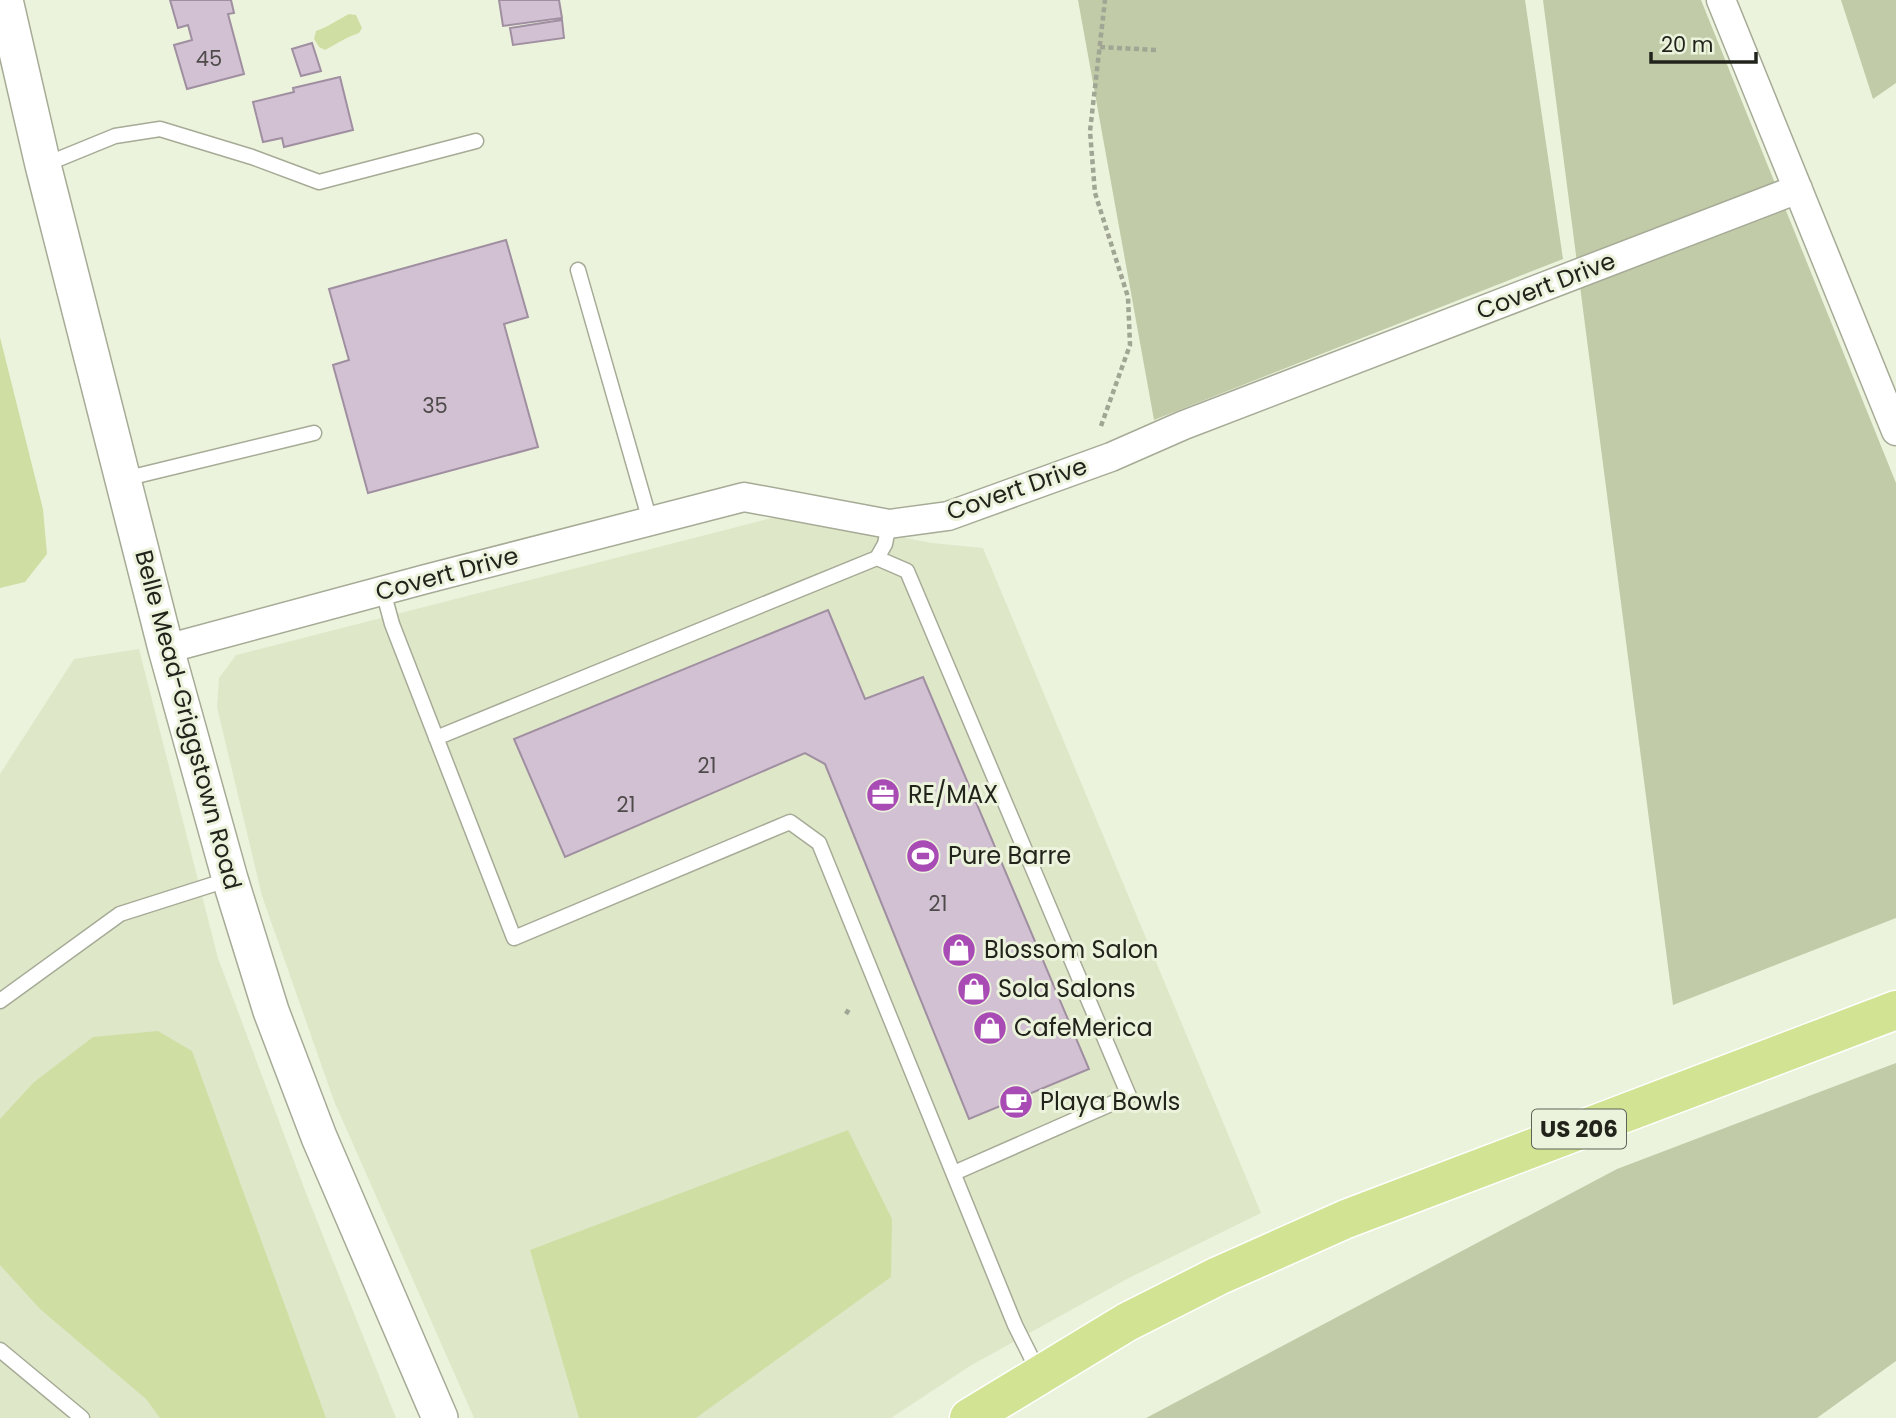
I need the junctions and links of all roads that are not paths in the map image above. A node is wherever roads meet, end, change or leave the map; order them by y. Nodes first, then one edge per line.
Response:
1 (5, 0) edge
2 (1721, 0) edge
3 (476, 141) dead end
4 (43, 165) junction
5 (1798, 189) junction
6 (578, 270) dead end
7 (1896, 431) edge
8 (314, 433) dead end
9 (124, 480) junction
10 (650, 521) junction
11 (889, 524) junction
12 (877, 558) junction
13 (383, 591) junction
14 (166, 649) junction
15 (436, 738) junction
16 (230, 879) junction
17 (0, 1002) edge
18 (1896, 1010) edge
19 (954, 1173) junction
20 (0, 1350) edge
21 (1040, 1375) junction
22 (82, 1418) edge
23 (440, 1418) edge
24 (969, 1418) edge

1 - 4 street, Belle Mead-Griggstown Road
2 - 5 street
3 - 4 lane
4 - 9 street, Belle Mead-Griggstown Road
5 - 7 street
5 - 11 street, Covert Drive
6 - 10 lane
8 - 9 lane
9 - 14 street, Belle Mead-Griggstown Road
10 - 11 street, Covert Drive
10 - 13 street, Covert Drive
11 - 12 lane
12 - 15 lane
12 - 19 lane
13 - 14 street, Covert Drive
13 - 15 lane
14 - 16 street, Belle Mead-Griggstown Road
15 - 19 lane
16 - 17 lane
16 - 23 street, Belle Mead-Griggstown Road
18 - 21 highway, US 206
19 - 21 lane
20 - 22 lane
21 - 24 highway, US 206

